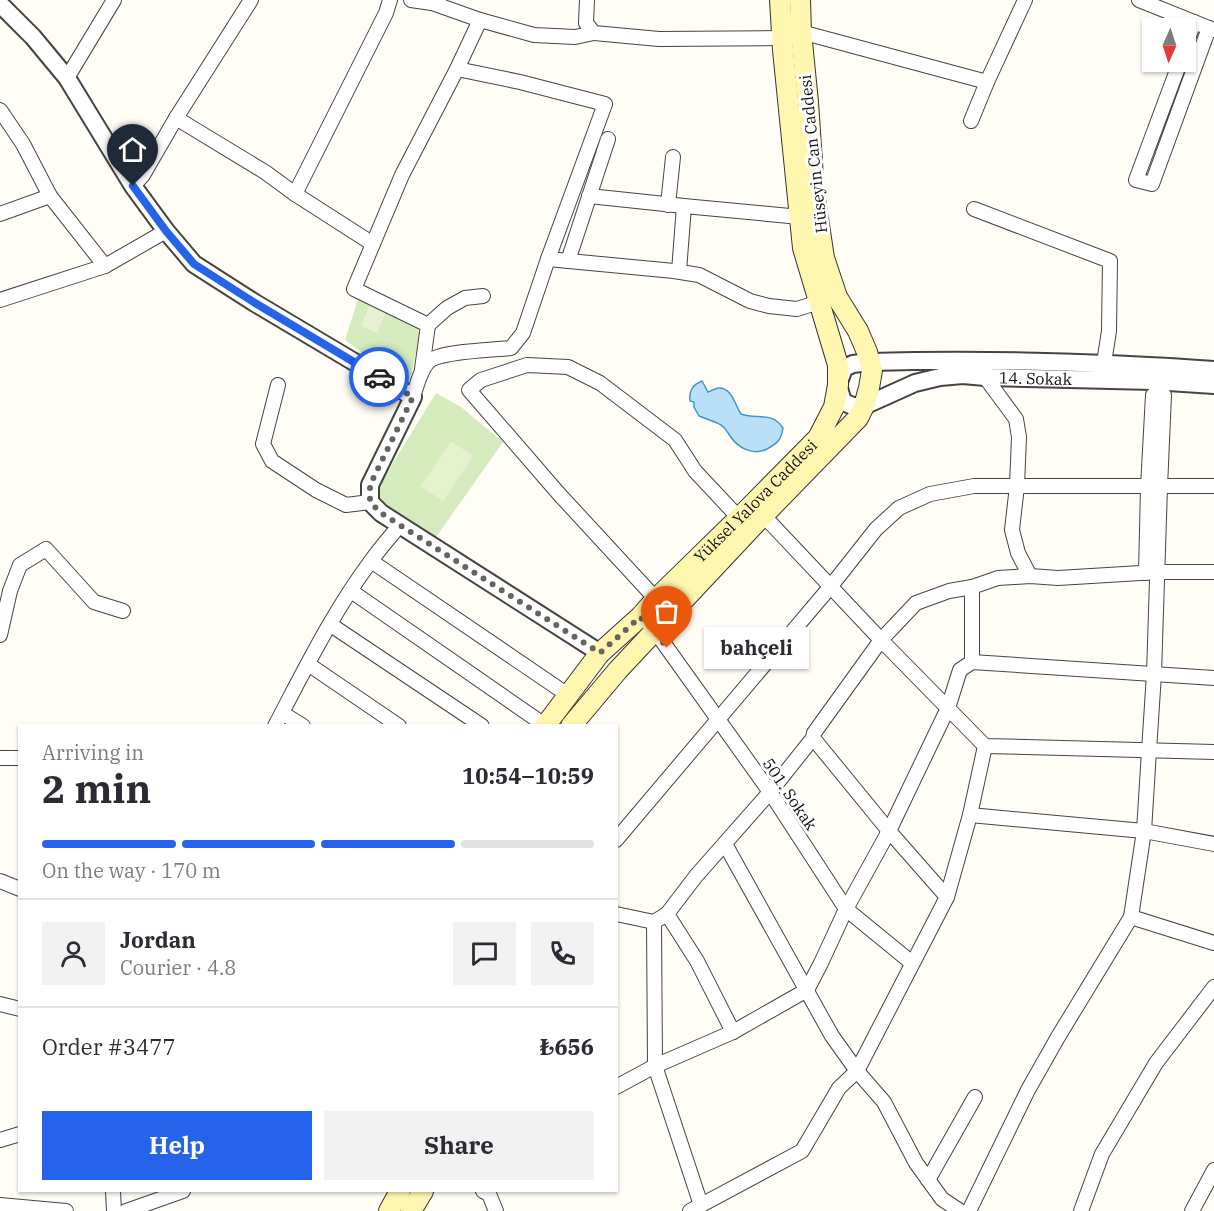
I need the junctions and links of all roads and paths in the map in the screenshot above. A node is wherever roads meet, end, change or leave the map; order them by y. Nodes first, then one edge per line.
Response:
1 (114, 0) edge
2 (251, 0) edge
3 (390, 0) edge
4 (411, 0) edge
5 (587, 0) edge
6 (780, 0) edge
7 (800, 0) edge
8 (1025, 0) edge
9 (1140, 0) edge
10 (438, 2) edge
11 (0, 5) edge
12 (1184, 18) edge
13 (480, 20) junction
14 (1196, 23) edge
15 (1211, 29) edge
16 (594, 33) junction
17 (792, 35) junction
18 (1196, 68) edge
19 (457, 69) junction
20 (1176, 72) edge
21 (1195, 72) edge
22 (67, 78) junction
23 (987, 82) junction
24 (0, 110) edge
25 (176, 118) junction
26 (971, 121) dead end
27 (608, 139) dead end
28 (673, 157) dead end
29 (133, 186) junction
30 (295, 194) junction
31 (50, 196) junction
32 (589, 196) junction
33 (668, 205) junction
34 (684, 206) junction
35 (974, 209) dead end
36 (0, 214) edge
37 (800, 217) junction
38 (166, 231) junction
39 (373, 244) junction
40 (548, 259) junction
41 (568, 261) junction
42 (105, 266) junction
43 (679, 272) junction
44 (3, 295) edge
45 (483, 296) dead end
46 (819, 302) junction
47 (428, 325) junction
48 (858, 331) junction
49 (899, 361) junction
50 (1104, 363) junction
51 (838, 365) joint
52 (871, 366) junction
53 (985, 369) junction
54 (1214, 370) edge
55 (422, 371) junction
56 (278, 385) dead end
57 (838, 385) junction
58 (1214, 385) edge
59 (413, 397) junction
60 (864, 406) junction
61 (1017, 486) junction
62 (1214, 486) edge
63 (1154, 487) junction
64 (370, 502) junction
65 (764, 516) junction
66 (739, 518) junction
67 (400, 525) junction
68 (371, 561) junction
69 (1214, 572) edge
70 (1151, 573) junction
71 (1030, 576) junction
72 (831, 586) junction
73 (972, 587) junction
74 (351, 591) junction
75 (656, 599) junction
76 (123, 612) dead end
77 (640, 617) junction
78 (331, 625) junction
79 (655, 631) junction
80 (0, 635) edge
81 (881, 640) junction
82 (600, 653) junction
83 (972, 662) junction
84 (308, 664) junction
85 (618, 670) junction
86 (1154, 674) junction
87 (1214, 678) edge
88 (568, 695) junction
89 (948, 708) junction
90 (282, 713) junction
91 (718, 719) junction
92 (276, 724) edge
93 (300, 724) edge
94 (396, 724) edge
95 (479, 724) edge
96 (543, 724) edge
97 (547, 724) edge
98 (573, 724) edge
99 (813, 738) junction
100 (986, 746) junction
101 (1149, 751) junction
102 (1214, 752) edge
103 (0, 758) edge
104 (18, 758) edge
105 (770, 792) junction
106 (970, 814) junction
107 (889, 831) junction
108 (1144, 831) junction
109 (618, 838) edge
110 (725, 844) junction
111 (1214, 844) edge
112 (0, 881) edge
113 (18, 888) edge
114 (947, 897) junction
115 (846, 909) junction
116 (618, 914) edge
117 (667, 914) junction
118 (1131, 917) junction
119 (654, 922) junction
120 (1214, 943) edge
121 (912, 963) junction
122 (1214, 987) edge
123 (807, 990) junction
124 (0, 1004) edge
125 (18, 1008) edge
126 (733, 1032) junction
127 (656, 1066) junction
128 (857, 1071) junction
129 (618, 1086) edge
130 (975, 1097) dead end
131 (18, 1135) edge
132 (0, 1140) edge
133 (1214, 1170) edge
134 (928, 1180) junction
135 (113, 1192) edge
136 (180, 1192) edge
137 (399, 1192) edge
138 (422, 1192) edge
139 (485, 1192) edge
140 (1208, 1195) edge
141 (0, 1205) edge
142 (695, 1208) edge
143 (66, 1211) edge
144 (114, 1211) edge
145 (126, 1211) edge
146 (389, 1211) edge
147 (411, 1211) edge
148 (496, 1211) edge
149 (960, 1211) edge
150 (969, 1211) edge
151 (1081, 1211) edge
152 (1192, 1211) edge

1 - 22 street
2 - 25 street
3 - 30 street
4 - 10 street
5 - 16 street
6 - 17 main road, Hüseyin Can Caddesi
7 - 17 main road, Hüseyin Can Caddesi
8 - 23 street
9 - 12 street
10 - 13 street
11 - 22 street
13 - 16 street
13 - 19 street
14 - 15 street
15 - 18 street
16 - 17 street
17 - 23 street
17 - 37 main road, Hüseyin Can Caddesi
17 - 48 main road, Hüseyin Can Caddesi
19 - 39 street
19 - 40 street
20 - 21 street
22 - 29 street
23 - 26 street
24 - 31 street
25 - 29 street
25 - 30 street
27 - 32 street
28 - 33 street
29 - 38 street
30 - 39 street
31 - 36 street
31 - 42 street
32 - 33 street
32 - 41 street
33 - 34 street
34 - 37 street
34 - 43 street
35 - 50 street
37 - 46 main road, Hüseyin Can Caddesi
38 - 42 street
38 - 59 street
39 - 47 street
40 - 41 street
40 - 55 street
41 - 43 street
42 - 44 street
43 - 46 street
45 - 47 street
46 - 51 main road, Hüseyin Can Caddesi
47 - 55 street
48 - 49 street
48 - 52 main road, Hüseyin Can Caddesi
49 - 52 street
49 - 53 street
50 - 53 street, 14. Sokak
50 - 54 street, 14. Sokak
51 - 57 main road, Yüksel Yalova Caddesi
52 - 57 street
52 - 60 main road, Yüksel Yalova Caddesi
53 - 58 street, 14. Sokak
53 - 60 street, 14. Sokak
53 - 61 street
55 - 59 street
56 - 64 street
57 - 60 street
57 - 66 main road, Yüksel Yalova Caddesi
59 - 64 street
60 - 65 main road, Yüksel Yalova Caddesi
61 - 63 street
61 - 71 street
61 - 72 street
62 - 63 street
63 - 63 street
63 - 70 street
64 - 67 street
65 - 72 street
65 - 79 main road, Yüksel Yalova Caddesi
66 - 75 main road, Yüksel Yalova Caddesi
66 - 75 street
67 - 68 street
67 - 82 street
68 - 74 street
68 - 88 street
69 - 70 street
70 - 71 street
70 - 86 street
71 - 73 street
72 - 81 street
72 - 91 street
73 - 81 street
73 - 83 street
74 - 78 street
74 - 96 street
75 - 77 main road, Yüksel Yalova Caddesi
76 - 80 street
77 - 79 street, 501. Sokak
77 - 82 main road, Yüksel Yalova Caddesi
78 - 84 street
78 - 95 street
79 - 85 main road, Yüksel Yalova Caddesi
79 - 91 street, 501. Sokak
81 - 89 street
81 - 99 street
82 - 85 street
82 - 88 main road, Yüksel Yalova Caddesi
83 - 86 street
83 - 89 street
84 - 90 street
84 - 94 street
85 - 98 main road, Yüksel Yalova Caddesi
86 - 87 street
86 - 101 street
88 - 97 main road, Yüksel Yalova Caddesi
89 - 100 street
89 - 107 street
90 - 92 street
90 - 93 street
91 - 105 street, 501. Sokak
91 - 109 street
99 - 105 street
99 - 107 street
100 - 101 street
100 - 106 street
101 - 102 street
101 - 108 street
103 - 104 street
105 - 110 street
105 - 115 street, 501. Sokak
106 - 108 street
106 - 114 street
107 - 114 street
107 - 115 street
108 - 111 street
108 - 118 street
110 - 117 street
110 - 123 street
112 - 113 street
114 - 121 street
115 - 121 street, 501. Sokak
115 - 123 street
116 - 119 street
117 - 119 street
117 - 126 street
118 - 120 street
118 - 150 street
119 - 127 street
121 - 128 street
122 - 151 street
123 - 126 street
123 - 128 street
124 - 125 street
126 - 127 street
127 - 129 street
127 - 142 street
128 - 134 street
128 - 142 street
130 - 134 street
131 - 132 street
133 - 140 street
134 - 149 street
135 - 144 street
136 - 145 street
137 - 146 main road
138 - 147 main road
139 - 148 street
140 - 152 street
141 - 143 street

